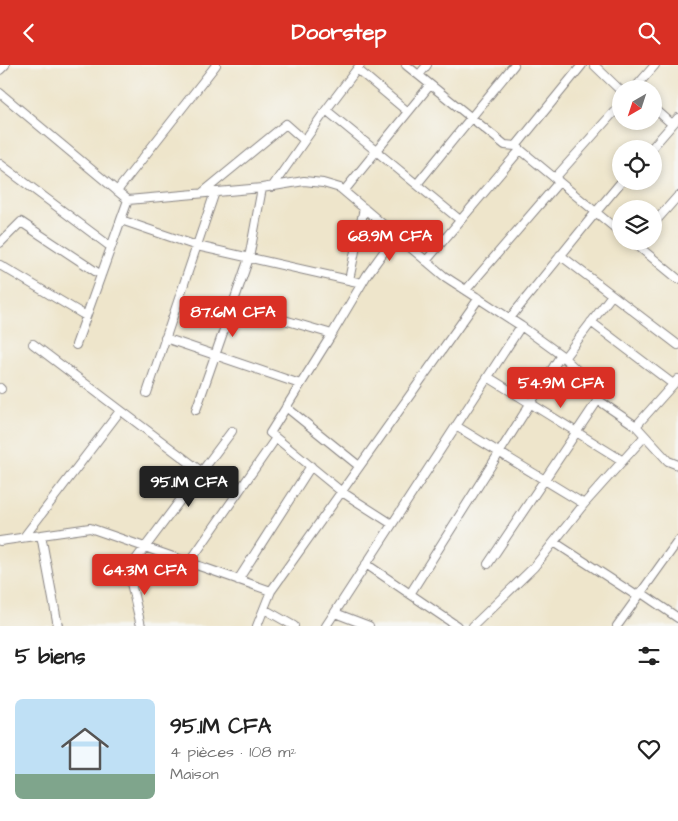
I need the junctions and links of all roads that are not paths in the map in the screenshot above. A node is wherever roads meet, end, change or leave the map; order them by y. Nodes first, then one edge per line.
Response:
1 (5, 65) edge
2 (216, 65) edge
3 (406, 65) edge
4 (426, 65) edge
5 (514, 65) edge
6 (582, 65) edge
7 (594, 65) edge
8 (655, 65) edge
9 (359, 67) edge
10 (0, 69) edge
11 (419, 75) junction
12 (642, 80) edge
13 (612, 82) edge
14 (430, 85) junction
15 (0, 93) edge
16 (326, 110) junction
17 (408, 112) junction
18 (662, 113) edge
19 (612, 114) edge
20 (471, 118) junction
21 (675, 121) edge
22 (304, 140) junction
23 (659, 140) edge
24 (518, 148) junction
25 (376, 151) junction
26 (0, 163) edge
27 (557, 180) junction
28 (417, 185) junction
29 (272, 187) junction
30 (262, 188) junction
31 (614, 190) edge
32 (117, 191) junction
33 (344, 191) junction
34 (215, 192) junction
35 (202, 193) junction
36 (678, 196) edge
37 (128, 200) junction
38 (364, 208) junction
39 (596, 212) junction
40 (662, 214) edge
41 (121, 220) junction
42 (460, 220) junction
43 (612, 225) edge
44 (396, 235) junction
45 (0, 243) edge
46 (197, 246) junction
47 (111, 247) junction
48 (644, 250) edge
49 (560, 255) junction
50 (250, 258) junction
51 (426, 261) junction
52 (0, 265) edge
53 (101, 275) junction
54 (678, 279) edge
55 (349, 280) junction
56 (362, 283) junction
57 (466, 290) junction
58 (612, 295) junction
59 (479, 298) junction
60 (233, 305) junction
61 (86, 316) junction
62 (510, 318) junction
63 (591, 322) junction
64 (521, 326) junction
65 (332, 334) junction
66 (165, 338) junction
67 (33, 345) dead end
68 (76, 345) dead end
69 (678, 345) edge
70 (215, 355) junction
71 (563, 356) junction
72 (488, 377) junction
73 (676, 382) edge
74 (300, 384) junction
75 (147, 393) dead end
76 (598, 400) junction
77 (530, 404) junction
78 (286, 407) junction
79 (196, 410) dead end
80 (120, 411) junction
81 (456, 425) junction
82 (636, 426) junction
83 (232, 431) dead end
84 (577, 432) junction
85 (645, 436) junction
86 (276, 438) junction
87 (500, 452) junction
88 (623, 461) junction
89 (677, 462) edge
90 (311, 466) junction
91 (360, 467) junction
92 (202, 472) junction
93 (545, 480) junction
94 (342, 491) junction
95 (584, 504) junction
96 (392, 524) junction
97 (41, 535) junction
98 (24, 537) junction
99 (0, 541) edge
100 (678, 541) edge
101 (554, 542) junction
102 (146, 547) junction
103 (189, 563) junction
104 (488, 563) dead end
105 (366, 564) junction
106 (238, 580) junction
107 (271, 591) junction
108 (639, 593) junction
109 (410, 594) junction
110 (264, 609) junction
111 (335, 613) junction
112 (678, 618) edge
113 (58, 626) edge
114 (140, 626) edge
115 (257, 626) edge
116 (294, 626) edge
117 (326, 626) edge
118 (369, 626) edge
119 (457, 626) edge
120 (473, 626) edge
121 (617, 626) edge

1 - 10 street
2 - 32 street
3 - 11 street
4 - 11 street
5 - 20 street
6 - 24 street
7 - 13 street
8 - 12 street
9 - 16 street
9 - 17 street
11 - 14 street
14 - 17 street
14 - 20 street
15 - 32 street
16 - 22 street
16 - 25 street
17 - 25 street
18 - 21 street
19 - 27 street
20 - 24 street
20 - 28 street
21 - 23 street
22 - 29 street
22 - 35 street
24 - 27 street
24 - 42 street
25 - 28 street
25 - 33 street
26 - 47 street
27 - 39 street
27 - 57 street
28 - 42 street
29 - 30 street
29 - 33 street
30 - 34 street
30 - 50 street
31 - 39 street
32 - 37 street
33 - 38 street
34 - 35 street
34 - 46 street
35 - 37 street
36 - 40 street
37 - 41 street
38 - 44 street
38 - 55 street
39 - 43 street
39 - 49 street
41 - 46 street
41 - 47 street
42 - 51 street
44 - 51 street
44 - 56 street
45 - 53 street
46 - 50 street
46 - 66 street
47 - 53 street
48 - 54 street
49 - 58 street
49 - 62 street
50 - 55 street
50 - 60 street
51 - 57 street
52 - 61 street
53 - 61 street
55 - 56 street
56 - 65 street
57 - 59 street
58 - 63 street
58 - 69 street
59 - 62 street
59 - 91 street
60 - 65 street
60 - 70 street
61 - 68 street
62 - 64 street
63 - 71 street
63 - 73 street
64 - 71 street
64 - 72 street
65 - 74 street
66 - 70 street
66 - 75 street
67 - 80 street
70 - 74 street
70 - 79 street
71 - 76 street
71 - 77 street
72 - 77 street
72 - 81 street
73 - 82 street
74 - 78 street
76 - 82 street
76 - 84 street
77 - 84 street
77 - 87 street
78 - 86 street
78 - 91 street
80 - 92 street
80 - 98 street
81 - 87 street
81 - 96 street
82 - 85 street
83 - 92 street
84 - 88 street
84 - 93 street
85 - 88 street
85 - 89 street
86 - 90 street
86 - 103 street
87 - 93 street
87 - 109 street
88 - 95 street
90 - 94 street
90 - 106 street
91 - 94 street
92 - 102 street
93 - 95 street
93 - 104 street
94 - 96 street
94 - 107 street
95 - 101 street
96 - 105 street
97 - 98 street
97 - 102 street
97 - 113 street
98 - 99 street
100 - 108 street
101 - 108 street
101 - 120 street
102 - 103 street
102 - 114 street
103 - 106 street
105 - 109 street
105 - 111 street
106 - 107 street
107 - 110 street
108 - 112 street
108 - 121 street
109 - 119 street
110 - 115 street
110 - 116 street
111 - 117 street
111 - 118 street

